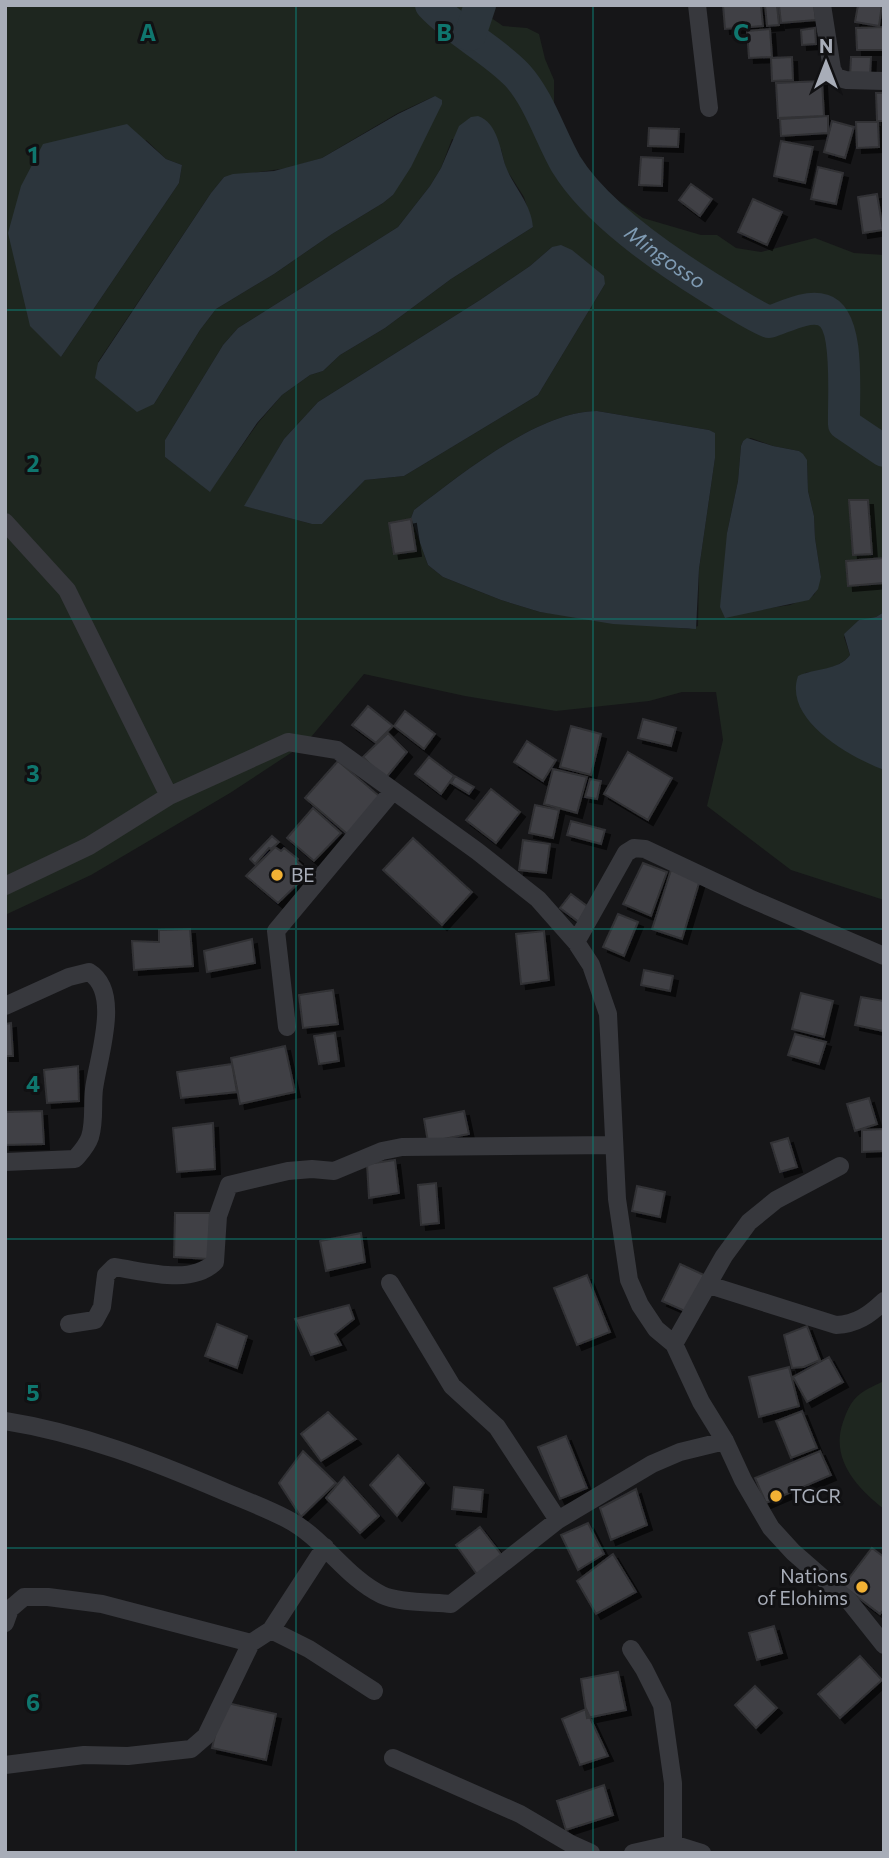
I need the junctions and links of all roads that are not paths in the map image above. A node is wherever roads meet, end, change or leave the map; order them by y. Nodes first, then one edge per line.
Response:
1 (697, 5) edge
2 (822, 5) edge
3 (884, 81) edge
4 (709, 108) dead end
5 (5, 522) edge
6 (392, 792) junction
7 (169, 796) junction
8 (5, 886) edge
9 (576, 942) junction
10 (884, 956) edge
11 (5, 1006) edge
12 (286, 1027) dead end
13 (614, 1144) junction
14 (5, 1162) edge
15 (840, 1166) dead end
16 (390, 1283) dead end
17 (709, 1285) junction
18 (884, 1301) edge
19 (69, 1324) dead end
20 (674, 1344) junction
21 (495, 1416) dead end
22 (5, 1421) edge
23 (725, 1441) junction
24 (558, 1520) junction
25 (325, 1547) junction
26 (5, 1623) edge
27 (271, 1630) junction
28 (251, 1643) junction
29 (884, 1645) edge
30 (631, 1648) dead end
31 (374, 1691) dead end
32 (393, 1758) dead end
33 (5, 1765) edge
34 (673, 1844) junction
35 (591, 1853) edge
36 (633, 1853) edge
37 (702, 1853) edge

1 - 4 street
2 - 3 street
5 - 7 street
6 - 7 street
6 - 9 street
6 - 12 street
7 - 8 street
9 - 10 street
9 - 13 street
11 - 14 street
13 - 19 street
13 - 20 street
15 - 17 street
16 - 24 street
17 - 18 street
17 - 20 street
20 - 23 street
21 - 24 street
22 - 25 street
23 - 24 street
23 - 29 street
24 - 25 street
25 - 27 street
26 - 28 street
27 - 28 street
27 - 31 street
28 - 33 street
30 - 34 street
32 - 35 street
34 - 36 street
34 - 37 street

